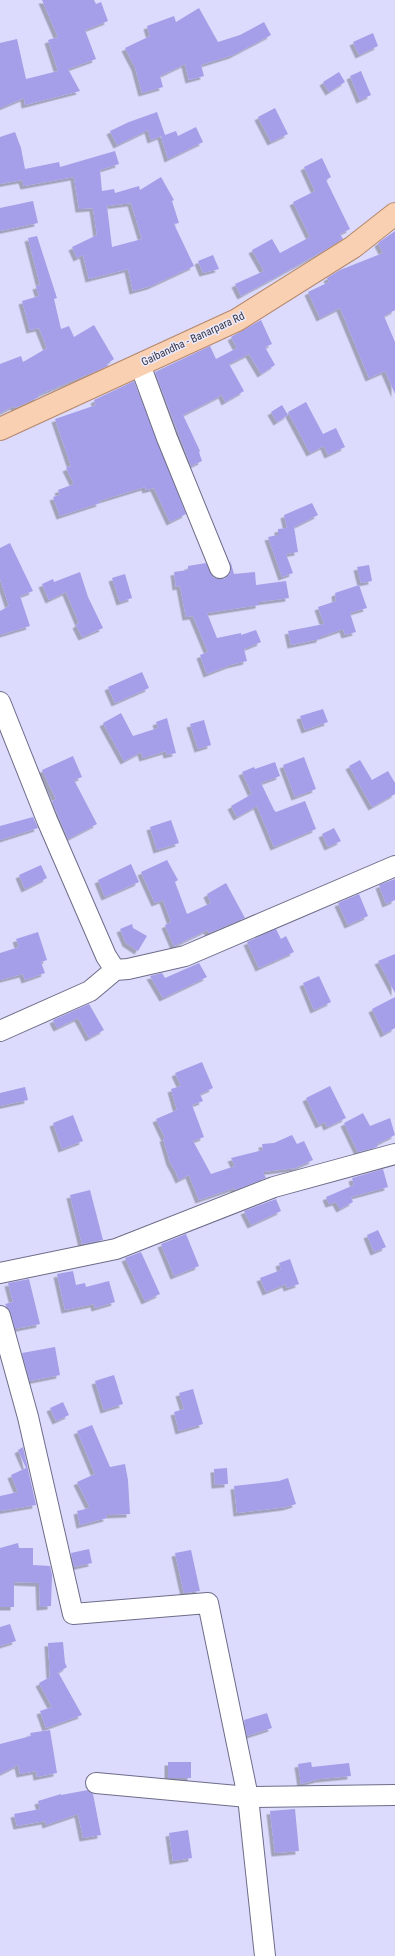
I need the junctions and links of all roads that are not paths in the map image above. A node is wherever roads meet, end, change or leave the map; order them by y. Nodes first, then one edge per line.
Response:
1 (395, 214) edge
2 (144, 362) junction
3 (0, 429) edge
4 (220, 568) dead end
5 (0, 702) edge
6 (395, 866) edge
7 (115, 970) junction
8 (0, 1031) edge
9 (395, 1154) edge
10 (0, 1273) edge
11 (0, 1316) edge
12 (96, 1783) dead end
13 (395, 1795) edge
14 (248, 1797) junction
15 (265, 1956) edge

1 - 2 main road, Gaibandha - Banarpara Rd
2 - 3 main road, Gaibandha - Banarpara Rd
2 - 4 street
5 - 7 street
6 - 7 street
7 - 8 street
9 - 10 street
11 - 14 street
12 - 14 street
13 - 14 street
14 - 15 street

